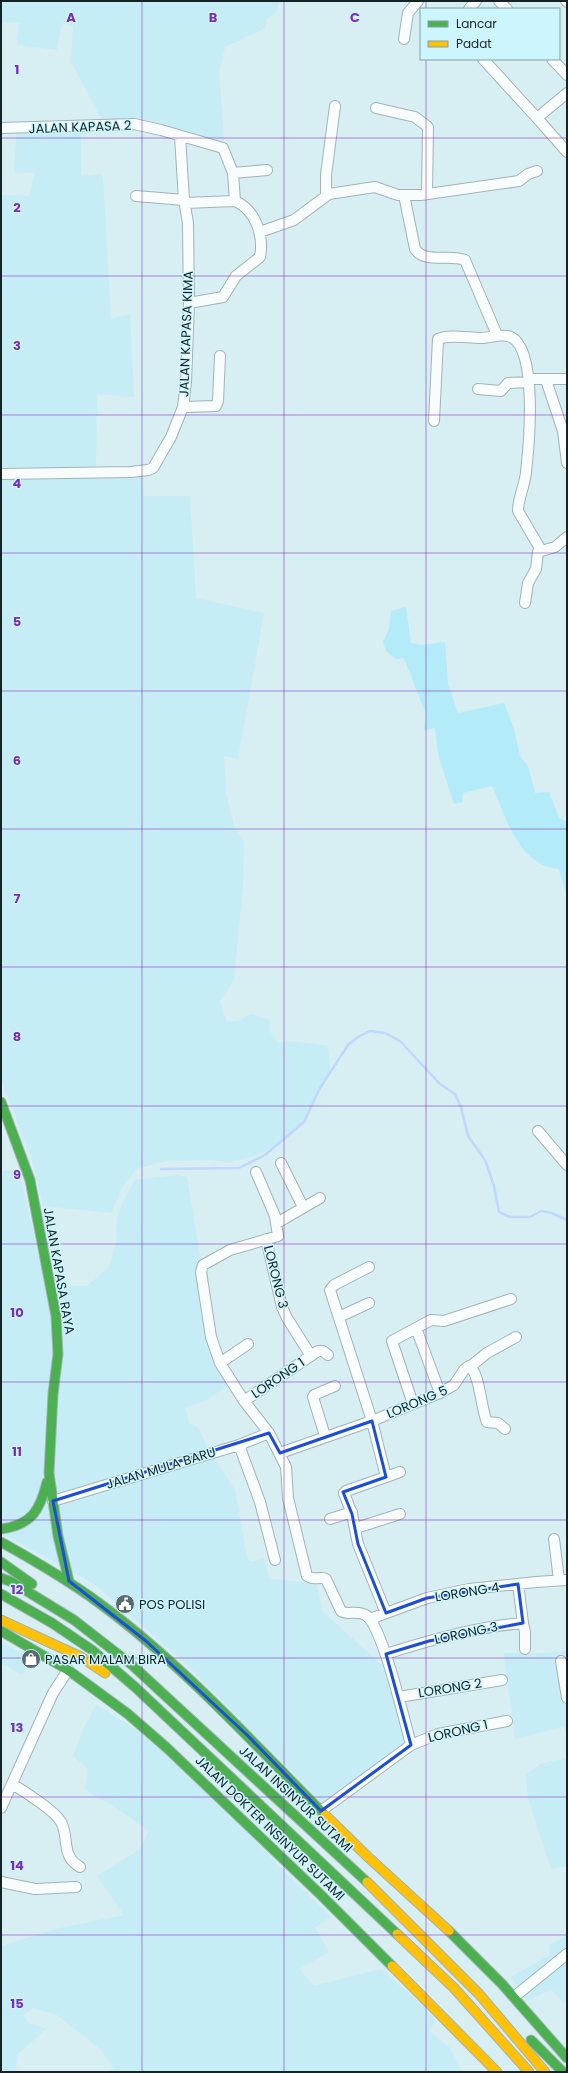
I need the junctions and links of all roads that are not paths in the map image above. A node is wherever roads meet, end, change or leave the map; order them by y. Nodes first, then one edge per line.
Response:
1 (411, 3) edge
2 (404, 38) dead end
3 (485, 60) edge
4 (553, 60) edge
5 (567, 75) edge
6 (567, 93) edge
7 (335, 106) dead end
8 (376, 108) dead end
9 (537, 118) junction
10 (1, 128) edge
11 (180, 136) junction
12 (567, 152) edge
13 (267, 170) dead end
14 (537, 171) dead end
15 (233, 173) junction
16 (427, 194) junction
17 (326, 195) junction
18 (404, 195) junction
19 (136, 196) dead end
20 (184, 201) junction
21 (235, 201) junction
22 (261, 234) junction
23 (189, 303) junction
24 (497, 335) junction
25 (220, 356) dead end
26 (567, 379) edge
27 (546, 380) junction
28 (529, 381) junction
29 (478, 389) dead end
30 (183, 407) junction
31 (434, 421) dead end
32 (567, 463) edge
33 (1, 474) edge
34 (567, 537) edge
35 (540, 550) junction
36 (525, 603) dead end
37 (1, 1102) edge
38 (538, 1131) dead end
39 (282, 1163) dead end
40 (567, 1165) edge
41 (256, 1172) dead end
42 (320, 1198) dead end
43 (303, 1207) junction
44 (277, 1223) junction
45 (266, 1240) junction
46 (369, 1267) dead end
47 (511, 1299) dead end
48 (369, 1303) dead end
49 (339, 1317) junction
50 (416, 1328) junction
51 (516, 1337) dead end
52 (248, 1344) dead end
53 (328, 1355) dead end
54 (311, 1356) junction
55 (220, 1363) junction
56 (471, 1366) junction
57 (335, 1386) dead end
58 (440, 1393) junction
59 (244, 1401) junction
60 (413, 1404) junction
61 (372, 1421) junction
62 (506, 1429) dead end
63 (269, 1433) junction
64 (325, 1436) junction
65 (239, 1445) junction
66 (280, 1453) junction
67 (400, 1472) dead end
68 (49, 1473) junction
69 (386, 1478) junction
70 (53, 1501) junction
71 (352, 1512) junction
72 (400, 1514) dead end
73 (330, 1519) dead end
74 (356, 1528) junction
75 (1, 1529) edge
76 (554, 1539) dead end
77 (1, 1542) edge
78 (275, 1560) dead end
79 (1, 1562) edge
80 (1, 1578) edge
81 (563, 1580) edge
82 (69, 1581) junction
83 (518, 1584) junction
84 (1, 1594) edge
85 (386, 1613) junction
86 (1, 1620) edge
87 (74, 1620) junction
88 (370, 1620) junction
89 (523, 1623) junction
90 (1, 1631) edge
91 (525, 1649) dead end
92 (386, 1654) junction
93 (561, 1661) dead end
94 (68, 1670) junction
95 (502, 1680) dead end
96 (399, 1697) junction
97 (567, 1698) edge
98 (507, 1721) dead end
99 (187, 1734) junction
100 (411, 1745) junction
101 (12, 1784) junction
102 (1, 1808) edge
103 (321, 1811) junction
104 (80, 1867) dead end
105 (1, 1882) edge
106 (76, 1887) dead end
107 (567, 1954) edge
108 (479, 1994) junction
109 (514, 1997) junction
110 (567, 2058) edge
111 (497, 2072) edge
112 (529, 2072) edge
113 (545, 2072) edge
114 (563, 2072) edge

1 - 2 street
3 - 9 street
4 - 5 street
6 - 9 street
7 - 17 street
8 - 16 street
9 - 12 street
10 - 11 street, JALAN KAPASA 2
11 - 15 street, JALAN KAPASA 2
11 - 20 street, JALAN KAPASA KIMA
13 - 15 street
14 - 16 street
15 - 21 street, JALAN KAPASA 2
16 - 18 street
17 - 18 street
17 - 22 street
18 - 24 street
19 - 20 street
20 - 21 street
20 - 23 street, JALAN KAPASA KIMA
21 - 22 street
22 - 23 street
23 - 30 street, JALAN KAPASA KIMA
24 - 28 street
24 - 31 street
25 - 30 street
26 - 27 street
27 - 28 street
27 - 32 street
28 - 29 street
28 - 35 street
30 - 33 street, JALAN KAPASA KIMA
34 - 35 street
35 - 36 street
37 - 68 main road, JALAN KAPASA RAYA
38 - 40 street
39 - 43 street
41 - 44 street
42 - 43 street
43 - 44 street
44 - 45 street
45 - 54 street, LORONG 3
45 - 55 street
46 - 49 street
47 - 50 street
48 - 49 street
49 - 61 street
50 - 58 street
50 - 60 street
51 - 56 street, LORONG 5
52 - 55 street
53 - 54 street
54 - 59 street, LORONG 1
55 - 59 street
56 - 58 street, LORONG 5
56 - 62 street
57 - 64 street
58 - 60 street, LORONG 5
59 - 63 street
60 - 61 street, LORONG 5
61 - 64 street, LORONG 5
61 - 69 street
63 - 65 street, JALAN MULA BARU
63 - 66 street
64 - 66 street, LORONG 5
65 - 70 street, JALAN MULA BARU
65 - 78 street
66 - 88 street
67 - 69 street
68 - 70 main road, JALAN KAPASA RAYA
68 - 75 main road, JALAN KAPASA RAYA
69 - 71 street
70 - 82 main road, JALAN KAPASA RAYA
71 - 73 street
71 - 74 street
72 - 74 street
74 - 85 street
76 - 81 street
77 - 82 main road
79 - 87 main road
80 - 87 main road, JALAN INSINYUR SUTAMI
81 - 83 street, LORONG 4
82 - 103 main road
83 - 85 street, LORONG 4
83 - 89 street
84 - 99 main road, JALAN INSINYUR SUTAMI
85 - 88 street, LORONG 4
86 - 99 main road
87 - 108 main road, JALAN INSINYUR SUTAMI
88 - 92 street
89 - 91 street
89 - 92 street, LORONG 3
90 - 94 main road, JALAN DOKTER INSINYUR SUTAMI
92 - 96 street
93 - 97 street
94 - 101 street
94 - 111 main road, JALAN DOKTER INSINYUR SUTAMI
95 - 96 street, LORONG 2
96 - 100 street
98 - 100 street, LORONG 1
99 - 112 main road, JALAN INSINYUR SUTAMI
100 - 103 street, LORONG 1
101 - 102 street
101 - 104 street
103 - 109 main road
105 - 106 street
107 - 109 street
108 - 113 main road, JALAN INSINYUR SUTAMI
108 - 114 main road
109 - 110 main road

